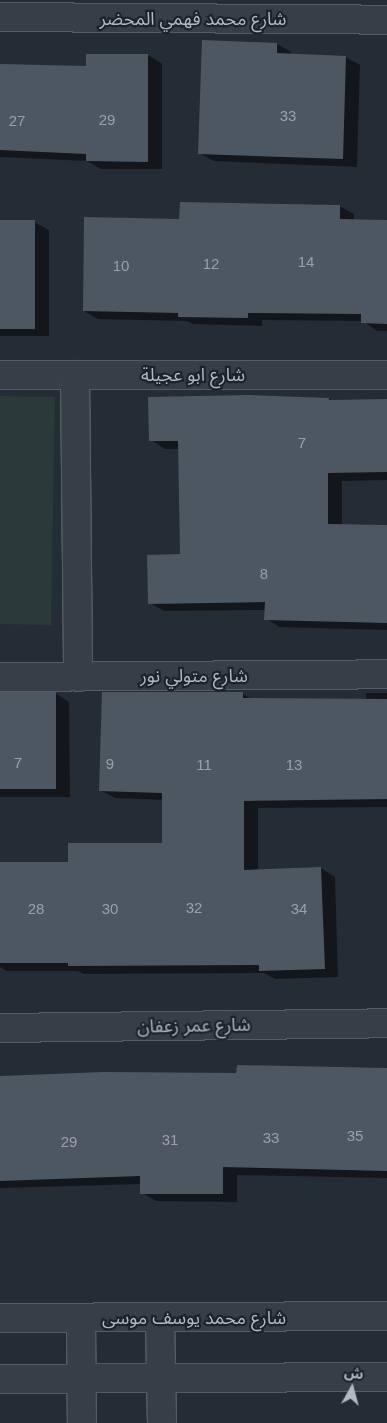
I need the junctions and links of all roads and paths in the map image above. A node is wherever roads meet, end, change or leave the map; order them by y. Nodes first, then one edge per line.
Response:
1 (352, 10) edge
2 (0, 17) edge
3 (387, 20) edge
4 (0, 375) edge
5 (75, 375) junction
6 (387, 375) edge
7 (387, 674) edge
8 (0, 677) edge
9 (78, 677) junction
10 (387, 1023) edge
11 (0, 1028) edge
12 (387, 1316) edge
13 (0, 1318) edge
14 (81, 1318) junction
15 (160, 1319) junction
16 (387, 1377) edge
17 (0, 1379) edge
18 (82, 1379) junction
19 (161, 1379) junction
20 (82, 1423) edge
21 (162, 1423) edge

1 - 2 street, شارع محمد فهمي المحضر
1 - 3 street, شارع محمد فهمي المحضر
4 - 5 street, شارع ابو عجيلة
5 - 6 street, شارع ابو عجيلة
5 - 9 street
7 - 9 street, شارع متولي نور
8 - 9 street, شارع متولي نور
10 - 11 street, شارع عمر زعفان
12 - 15 street, شارع محمد يوسف موسى
13 - 14 street, شارع محمد يوسف موسى
14 - 15 street, شارع محمد يوسف موسى
14 - 18 street
15 - 19 street
16 - 19 street
17 - 18 street
18 - 19 street
18 - 20 street
19 - 21 street

